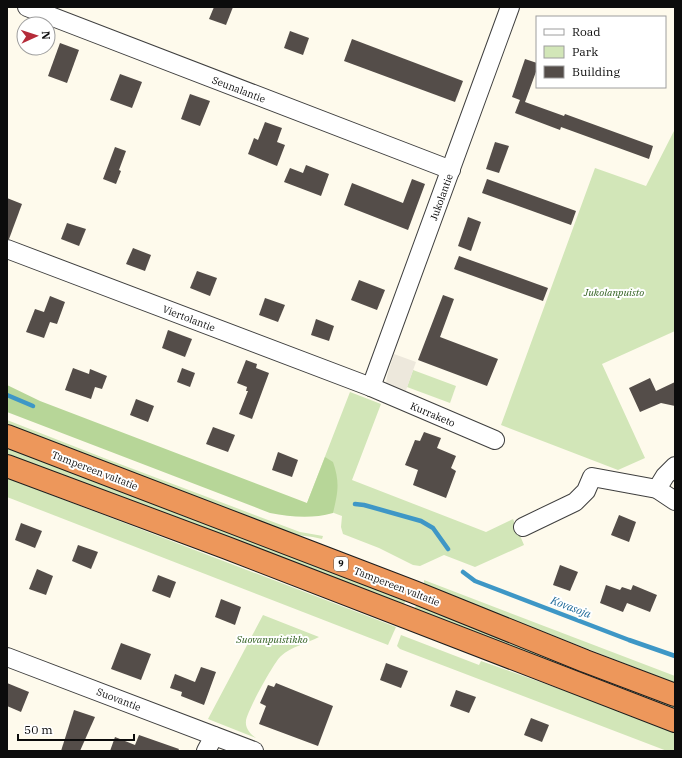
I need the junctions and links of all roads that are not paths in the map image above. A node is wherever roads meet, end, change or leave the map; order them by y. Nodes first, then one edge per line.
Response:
1 (27, 7) edge
2 (510, 7) edge
3 (451, 170) junction
4 (7, 249) edge
5 (371, 387) junction
6 (7, 436) edge
7 (495, 440) dead end
8 (7, 466) edge
9 (675, 466) edge
10 (657, 490) junction
11 (675, 501) edge
12 (523, 527) dead end
13 (7, 657) edge
14 (675, 695) edge
15 (675, 721) edge
16 (210, 743) edge
17 (254, 751) edge

1 - 3 street, Seunalantie
2 - 3 street, Jukolantie
3 - 5 street, Jukolantie
4 - 5 street, Viertolantie
5 - 7 street, Kurraketo
6 - 14 highway, Tampereen valtatie / 9
8 - 15 highway
9 - 10 street
10 - 11 street
10 - 12 street
13 - 16 street, Suovantie
16 - 17 street, Suovantie

